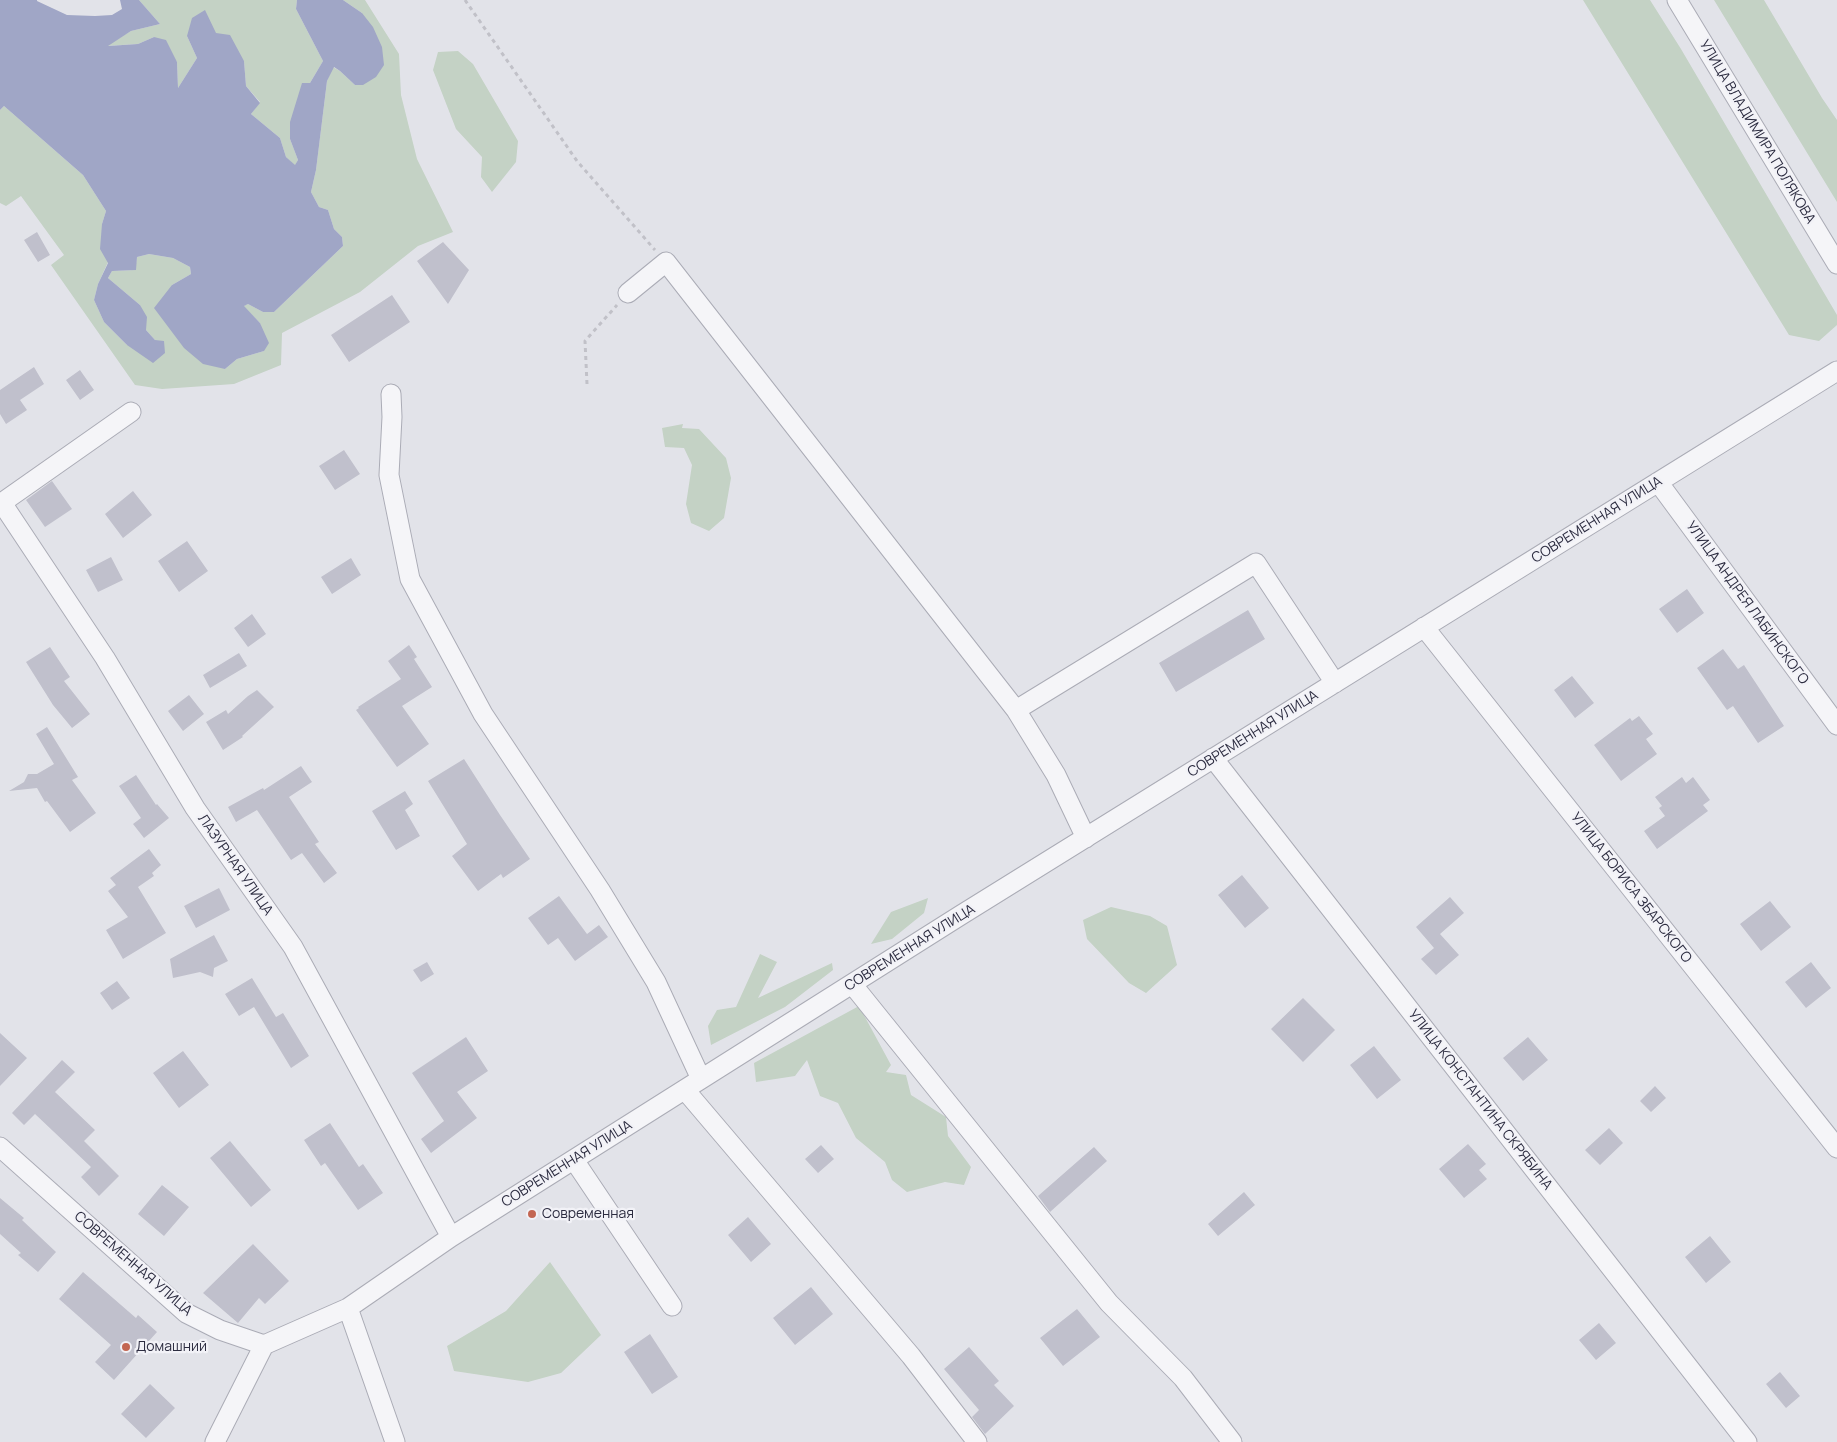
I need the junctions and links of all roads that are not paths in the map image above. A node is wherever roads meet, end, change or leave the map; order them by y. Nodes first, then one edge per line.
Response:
1 (1677, 0) edge
2 (1837, 264) edge
3 (628, 293) road end
4 (1837, 370) edge
5 (391, 394) dead end
6 (131, 412) dead end
7 (1658, 482) junction
8 (1, 503) edge
9 (1424, 627) junction
10 (1335, 683) junction
11 (1016, 710) junction
12 (1837, 725) edge
13 (1214, 758) junction
14 (1086, 838) junction
15 (852, 984) junction
16 (701, 1079) junction
17 (685, 1090) junction
18 (0, 1147) edge
19 (1837, 1148) edge
20 (574, 1160) junction
21 (451, 1237) junction
22 (672, 1306) dead end
23 (348, 1308) junction
24 (264, 1345) junction
25 (215, 1442) edge
26 (396, 1442) edge
27 (977, 1442) edge
28 (1232, 1442) edge
29 (1747, 1442) edge

1 - 2 street, УЛИЦА ВЛАДИМИРА ПОЛЯКОВА
3 - 11 street
4 - 7 street, СОВРЕМЕННАЯ УЛИЦА
5 - 16 street
6 - 8 street
7 - 9 street, СОВРЕМЕННАЯ УЛИЦА
7 - 12 street, УЛИЦА АНДРЕЯ ЛАБИНСКОГО
8 - 21 street, ЛАЗУРНАЯ УЛИЦА
9 - 10 street, СОВРЕМЕННАЯ УЛИЦА
9 - 19 street, УЛИЦА БОРИСА ЗБАРСКОГО
10 - 11 street
10 - 13 street, СОВРЕМЕННАЯ УЛИЦА
11 - 14 street
13 - 14 street, СОВРЕМЕННАЯ УЛИЦА
13 - 29 street, УЛИЦА КОНСТАНТИНА СКРЯБИНА
14 - 15 street, СОВРЕМЕННАЯ УЛИЦА
15 - 16 street, СОВРЕМЕННАЯ УЛИЦА
15 - 28 street
16 - 17 street, СОВРЕМЕННАЯ УЛИЦА
17 - 20 street, СОВРЕМЕННАЯ УЛИЦА
17 - 27 street
18 - 24 street, СОВРЕМЕННАЯ УЛИЦА
20 - 21 street, СОВРЕМЕННАЯ УЛИЦА
20 - 22 street
21 - 23 street, СОВРЕМЕННАЯ УЛИЦА
23 - 24 street, СОВРЕМЕННАЯ УЛИЦА
23 - 26 street
24 - 25 street

